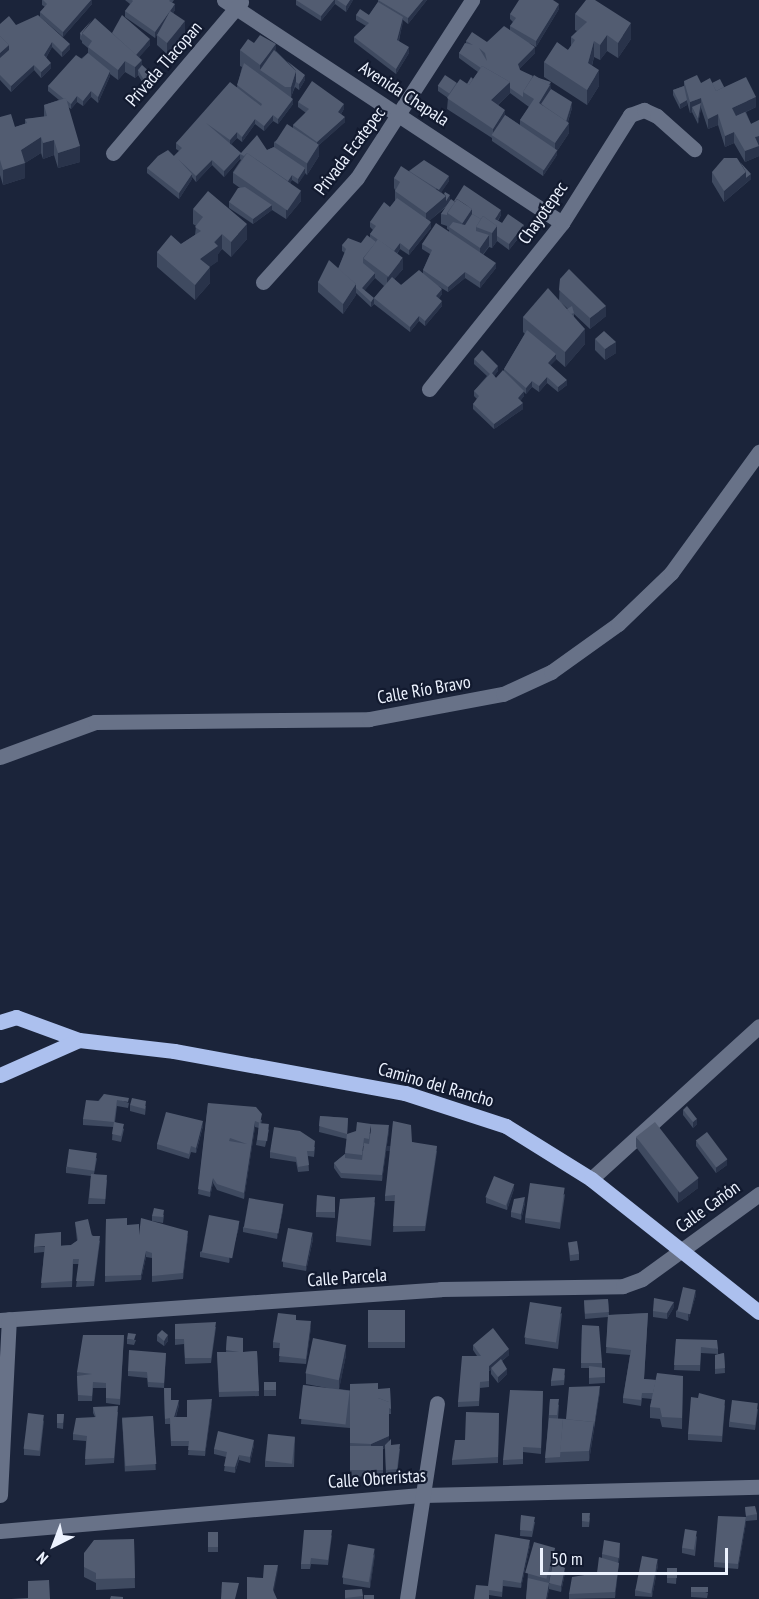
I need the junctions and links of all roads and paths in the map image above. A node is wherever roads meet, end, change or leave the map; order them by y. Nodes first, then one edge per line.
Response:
1 (472, 0) edge
2 (235, 3) edge
3 (401, 115) junction
4 (694, 149) dead end
5 (113, 153) dead end
6 (562, 223) junction
7 (263, 282) dead end
8 (429, 389) dead end
9 (759, 452) edge
10 (0, 757) edge
11 (0, 1022) edge
12 (759, 1026) edge
13 (79, 1040) junction
14 (0, 1075) edge
15 (591, 1179) junction
16 (759, 1194) edge
17 (679, 1252) junction
18 (759, 1312) edge
19 (4, 1320) edge
20 (437, 1403) dead end
21 (759, 1487) edge
22 (0, 1495) edge
23 (423, 1495) junction
24 (0, 1531) edge
25 (407, 1599) edge

1 - 3 street, Privada Ecatepec
2 - 3 street, Avenida Chapala
2 - 5 street, Privada Tlacopan
3 - 6 street, Avenida Chapala
3 - 7 street, Privada Ecatepec
4 - 6 street, Chayotepec
6 - 8 street, Chayotepec
9 - 10 street, Calle Río Bravo
11 - 13 main road, Camino del Rancho
12 - 15 street
13 - 14 main road
13 - 15 main road, Camino del Rancho
15 - 17 main road, Camino del Rancho
16 - 17 street, Calle Cañón
17 - 18 main road, Camino del Rancho
17 - 19 street, Calle Parcela
19 - 22 street
20 - 23 street
21 - 23 street, Calle Obreristas
23 - 24 street, Calle Obreristas
23 - 25 street

